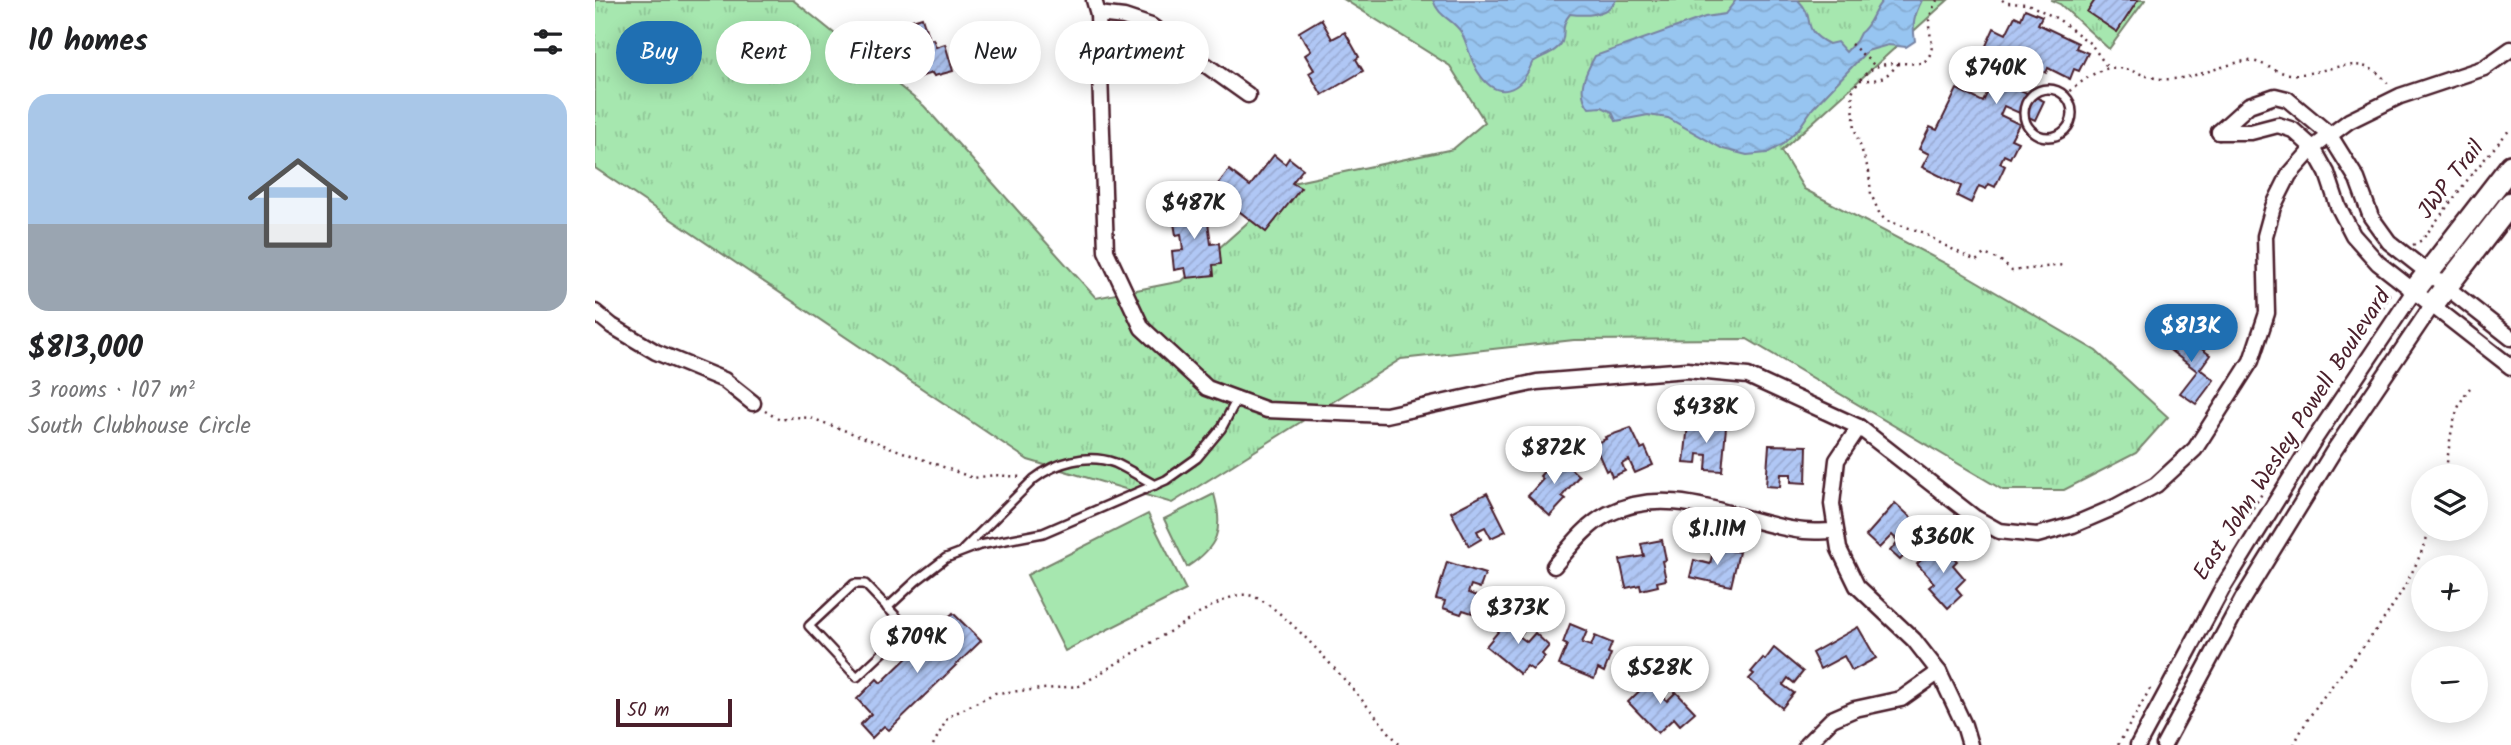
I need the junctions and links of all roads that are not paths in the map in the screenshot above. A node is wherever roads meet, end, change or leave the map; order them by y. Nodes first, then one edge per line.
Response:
1 (1096, 7) edge
2 (2511, 49) edge
3 (1248, 95) dead end
4 (2064, 95) joint
5 (2329, 134) junction
6 (2313, 148) junction
7 (2511, 166) edge
8 (2511, 203) edge
9 (2427, 272) junction
10 (2445, 286) junction
11 (2414, 291) junction
12 (2433, 304) junction
13 (595, 312) edge
14 (2511, 338) edge
15 (2511, 367) edge
16 (1237, 399) junction
17 (753, 403) road end
18 (1859, 427) junction
19 (1155, 485) junction
20 (1836, 531) junction
21 (962, 551) junction
22 (1554, 566) dead end
23 (887, 608) junction
24 (1939, 672) junction
25 (1806, 745) edge
26 (1970, 745) edge
27 (2137, 745) edge
28 (2164, 745) edge

1 - 3 street
1 - 16 street
2 - 5 street
4 - 4 lane
5 - 6 street
5 - 6 street
5 - 9 street
6 - 11 street
6 - 18 street
7 - 9 street, East John Wesley Powell Boulevard
8 - 10 street, East John Wesley Powell Boulevard
9 - 10 street
9 - 11 street, East John Wesley Powell Boulevard
10 - 12 street, East John Wesley Powell Boulevard
10 - 14 street
11 - 12 street
11 - 27 street, East John Wesley Powell Boulevard
12 - 15 street
12 - 28 street, East John Wesley Powell Boulevard
13 - 17 street
16 - 18 street
16 - 19 lane
18 - 20 street
19 - 21 lane
19 - 21 lane
20 - 22 street
20 - 24 street
21 - 23 lane
23 - 23 lane
24 - 25 street
24 - 26 street

